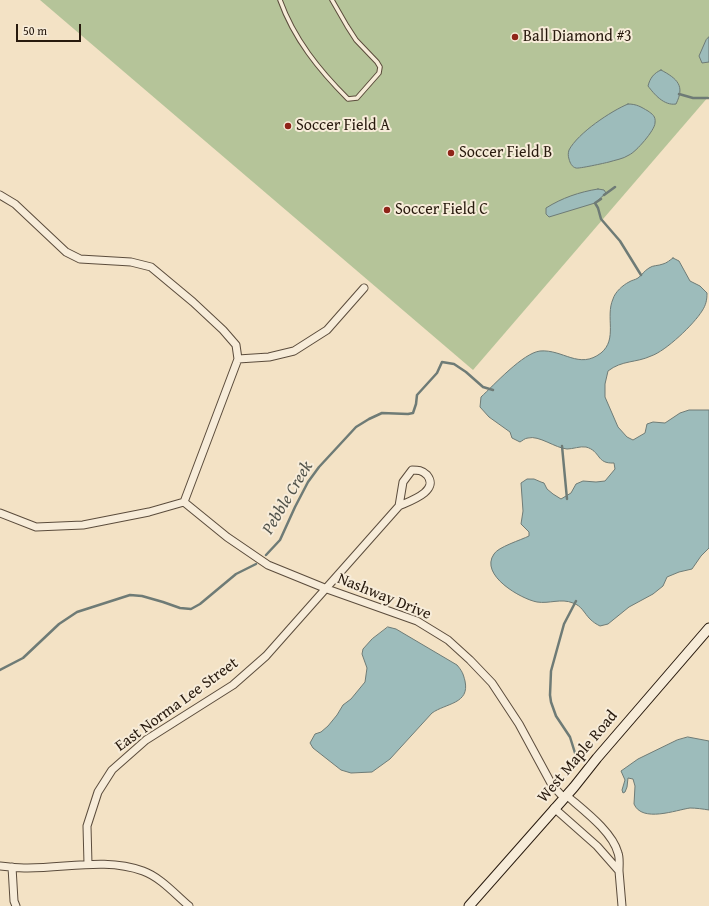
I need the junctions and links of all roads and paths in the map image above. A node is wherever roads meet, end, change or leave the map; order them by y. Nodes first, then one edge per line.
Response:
1 (280, 0) edge
2 (332, 0) edge
3 (0, 195) edge
4 (364, 288) dead end
5 (238, 359) junction
6 (184, 502) junction
7 (400, 506) junction
8 (0, 514) edge
9 (326, 589) junction
10 (709, 628) edge
11 (565, 797) junction
12 (554, 808) junction
13 (88, 864) junction
14 (0, 866) edge
15 (12, 867) junction
16 (619, 871) junction
17 (16, 906) edge
18 (189, 906) edge
19 (469, 906) edge
20 (622, 906) edge

1 - 2 lane
3 - 5 street
4 - 5 street
5 - 6 street
6 - 8 street
6 - 9 street, Nashway Drive
7 - 7 street
7 - 9 street, East Norma Lee Street
9 - 11 street, Nashway Drive
9 - 13 street, East Norma Lee Street
10 - 11 main road, West Maple Road
11 - 12 main road, West Maple Road
11 - 16 street, Nashway Drive
12 - 16 street
12 - 19 main road, West Maple Road
13 - 15 street
13 - 18 street
14 - 15 street
15 - 17 street
16 - 20 street, Nashway Drive

